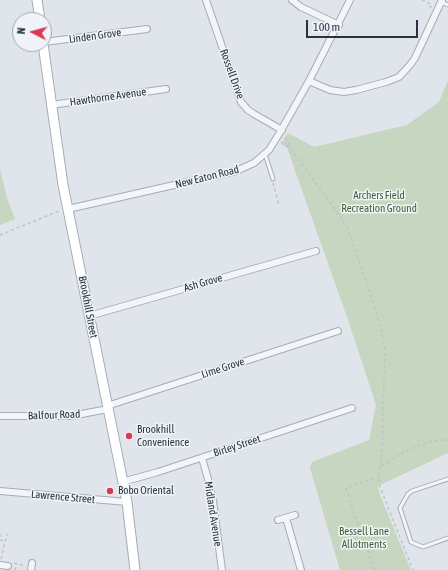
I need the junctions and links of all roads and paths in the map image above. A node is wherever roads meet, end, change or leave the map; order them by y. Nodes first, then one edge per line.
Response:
1 (37, 0) edge
2 (206, 0) edge
3 (292, 0) edge
4 (350, 0) edge
5 (422, 0) edge
6 (431, 0) edge
7 (442, 1) edge
8 (430, 3) junction
9 (448, 5) edge
10 (438, 10) junction
11 (39, 12) edge
12 (338, 25) junction
13 (147, 29) dead end
14 (52, 42) edge
15 (44, 52) edge
16 (309, 81) junction
17 (166, 89) dead end
18 (51, 104) junction
19 (279, 134) junction
20 (290, 148) junction
21 (265, 153) junction
22 (273, 179) joint
23 (279, 205) dead end
24 (68, 209) junction
25 (0, 235) edge
26 (316, 251) dead end
27 (89, 316) junction
28 (338, 331) dead end
29 (108, 408) junction
30 (352, 408) dead end
31 (0, 416) edge
32 (448, 440) edge
33 (202, 458) junction
34 (381, 466) junction
35 (379, 477) junction
36 (448, 479) edge
37 (122, 482) junction
38 (0, 491) edge
39 (127, 502) junction
40 (295, 515) dead end
41 (286, 518) junction
42 (278, 520) dead end
43 (0, 534) edge
44 (7, 534) dead end
45 (448, 538) edge
46 (0, 539) edge
47 (5, 541) junction
48 (17, 563) junction
49 (32, 563) dead end
50 (0, 565) edge
51 (9, 565) joint
52 (15, 570) edge
53 (25, 570) edge
54 (135, 570) edge
55 (222, 570) edge
56 (301, 570) edge
57 (375, 570) edge
58 (413, 570) edge

1 - 11 street
2 - 19 street, Rossell Drive
3 - 12 street
4 - 12 street, New Eaton Road
5 - 8 path
6 - 8 path
7 - 9 lane
7 - 10 street
8 - 10 path
10 - 16 street
12 - 16 street, New Eaton Road
13 - 14 street, Linden Grove
15 - 18 street, Brookhill Street
16 - 19 street, New Eaton Road
17 - 18 street, Hawthorne Avenue
18 - 24 street, Brookhill Street
19 - 20 path
19 - 20 path
19 - 21 street, New Eaton Road
20 - 34 path
21 - 22 lane
21 - 24 street, New Eaton Road
22 - 23 path
24 - 25 path
24 - 27 street, Brookhill Street
26 - 27 street, Ash Grove
27 - 29 street, Brookhill Street
28 - 29 street, Lime Grove
29 - 31 street, Balfour Road
29 - 37 street, Brookhill Street
30 - 33 street, Birley Street
32 - 34 path
33 - 37 street, Birley Street
33 - 55 street, Midland Avenue
34 - 35 path
35 - 57 path
35 - 58 path
36 - 45 lane
37 - 39 street, Brookhill Street
38 - 39 street, Lawrence Street
39 - 54 street, Brookhill Street
40 - 41 street
41 - 42 street
41 - 56 street
43 - 46 path
44 - 47 path
46 - 47 path
47 - 50 path
48 - 51 path
48 - 52 path
48 - 53 path
49 - 53 street
50 - 51 street

